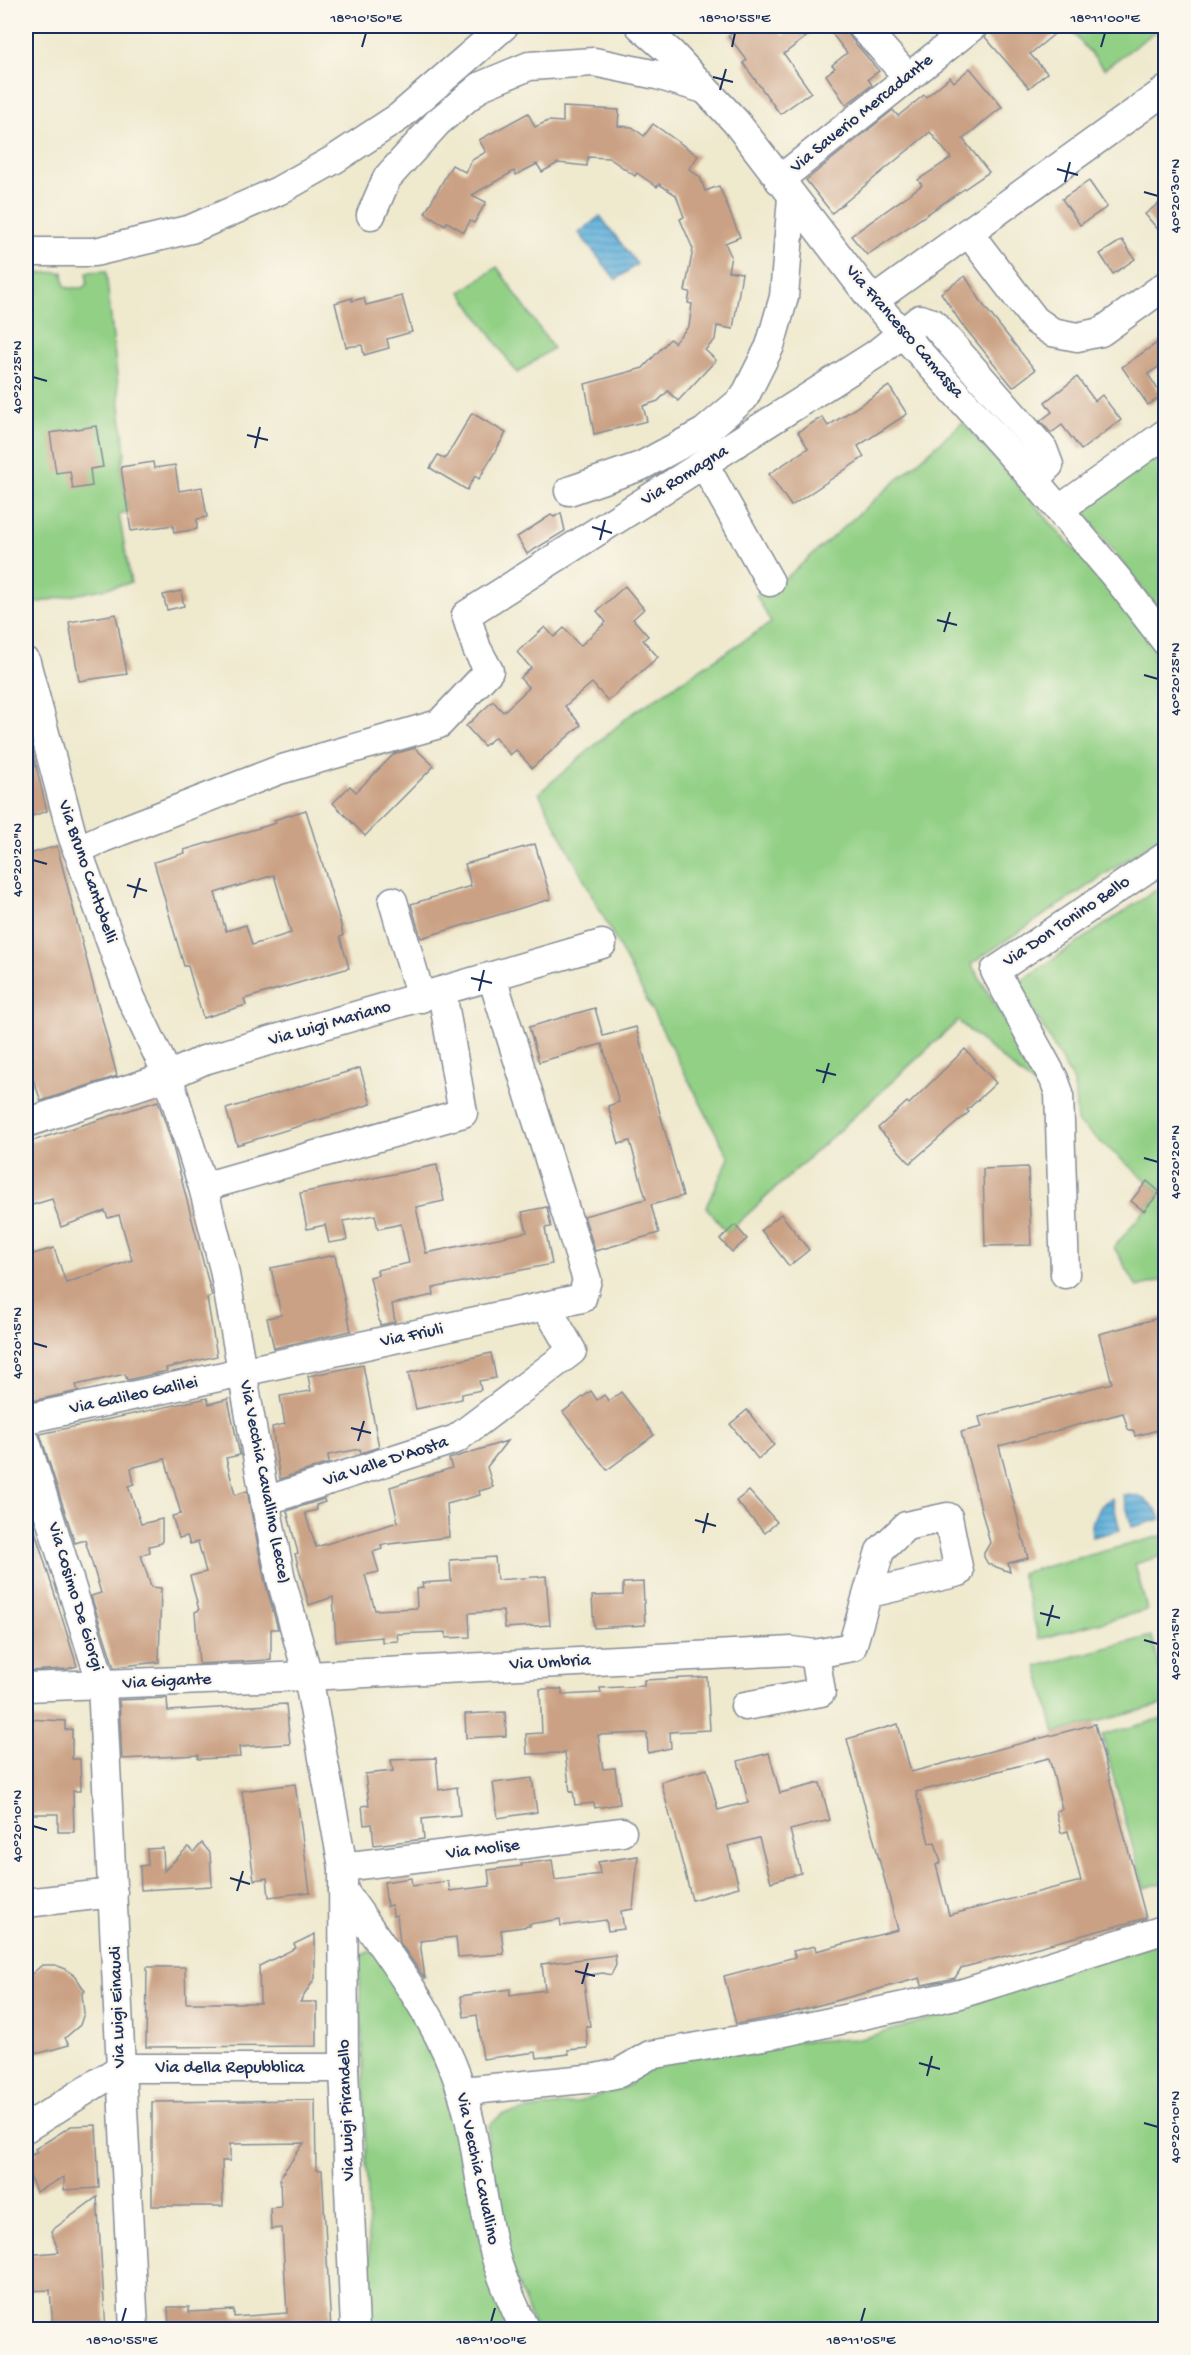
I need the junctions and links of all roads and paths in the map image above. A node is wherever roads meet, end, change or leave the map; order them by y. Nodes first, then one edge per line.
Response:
1 (504, 26) edge
2 (640, 26) edge
3 (862, 26) edge
4 (973, 26) edge
5 (908, 77) junction
6 (706, 90) junction
7 (1166, 90) edge
8 (786, 189) junction
9 (371, 215) dead end
10 (968, 232) junction
11 (26, 252) edge
12 (1166, 285) edge
13 (873, 301) junction
14 (901, 334) junction
15 (1166, 433) edge
16 (704, 464) junction
17 (568, 491) dead end
18 (1060, 509) junction
19 (770, 582) dead end
20 (1166, 642) edge
21 (26, 662) edge
22 (77, 850) junction
23 (1166, 856) edge
24 (393, 901) dead end
25 (602, 944) dead end
26 (492, 977) junction
27 (431, 995) junction
28 (168, 1076) junction
29 (26, 1124) edge
30 (203, 1187) junction
31 (1065, 1274) dead end
32 (546, 1306) junction
33 (243, 1373) junction
34 (26, 1419) edge
35 (26, 1442) edge
36 (265, 1501) junction
37 (870, 1593) dead end
38 (804, 1653) junction
39 (308, 1676) junction
40 (102, 1685) junction
41 (26, 1687) edge
42 (745, 1706) dead end
43 (622, 1832) dead end
44 (343, 1879) junction
45 (113, 1893) junction
46 (26, 1903) edge
47 (1166, 1929) edge
48 (121, 2068) junction
49 (344, 2068) junction
50 (462, 2091) junction
51 (26, 2128) edge
52 (134, 2330) edge
53 (355, 2330) edge
54 (525, 2330) edge

1 - 11 street
2 - 6 street, Via Francesco Camassa
3 - 5 street
4 - 5 street, Via Saverio Mercadante
5 - 8 street, Via Saverio Mercadante
6 - 8 street, Via Francesco Camassa
6 - 9 street
7 - 10 street
8 - 13 street, Via Francesco Camassa
8 - 17 street
10 - 12 street
10 - 13 street
13 - 14 street, Via Francesco Camassa
14 - 16 street, Via Romagna
14 - 18 street, Via Francesco Camassa
15 - 18 street
16 - 19 street
16 - 22 street, Via Romagna
18 - 20 street, Via Francesco Camassa
21 - 22 street, Via Bruno Cantobelli
22 - 28 street, Via Bruno Cantobelli
23 - 31 street, Via Don Tonino Bello
24 - 27 street
25 - 26 street, Via Luigi Mariano
26 - 27 street, Via Luigi Mariano
26 - 32 street, Via Friuli
27 - 28 street, Via Luigi Mariano
27 - 30 street
28 - 29 street, Via Luigi Mariano
28 - 30 street, Via Vecchia Cavallino (Lecce)
30 - 33 street, Via Vecchia Cavallino (Lecce)
32 - 33 street, Via Friuli
32 - 36 street, Via Valle D'Aosta
33 - 34 street, Via Galileo Galilei
33 - 36 street, Via Vecchia Cavallino (Lecce)
35 - 40 street, Via Cosimo De Giorgi
36 - 39 street, Via Vecchia Cavallino (Lecce)
37 - 38 street, Via Umbria
38 - 39 street, Via Umbria
38 - 42 street
39 - 40 street, Via Gigante
39 - 44 street, Via Vecchia Cavallino (Lecce)
40 - 41 street, Via Gigante
40 - 45 street, Via Luigi Einaudi
43 - 44 street, Via Molise
44 - 49 street, Via Luigi Pirandello
44 - 50 street, Via Vecchia Cavallino
45 - 46 street
45 - 48 street, Via Luigi Einaudi
47 - 50 street
48 - 49 street, Via della Repubblica
48 - 51 street
48 - 52 street, Via Luigi Einaudi
49 - 53 street, Via Luigi Pirandello
50 - 54 street, Via Vecchia Cavallino

